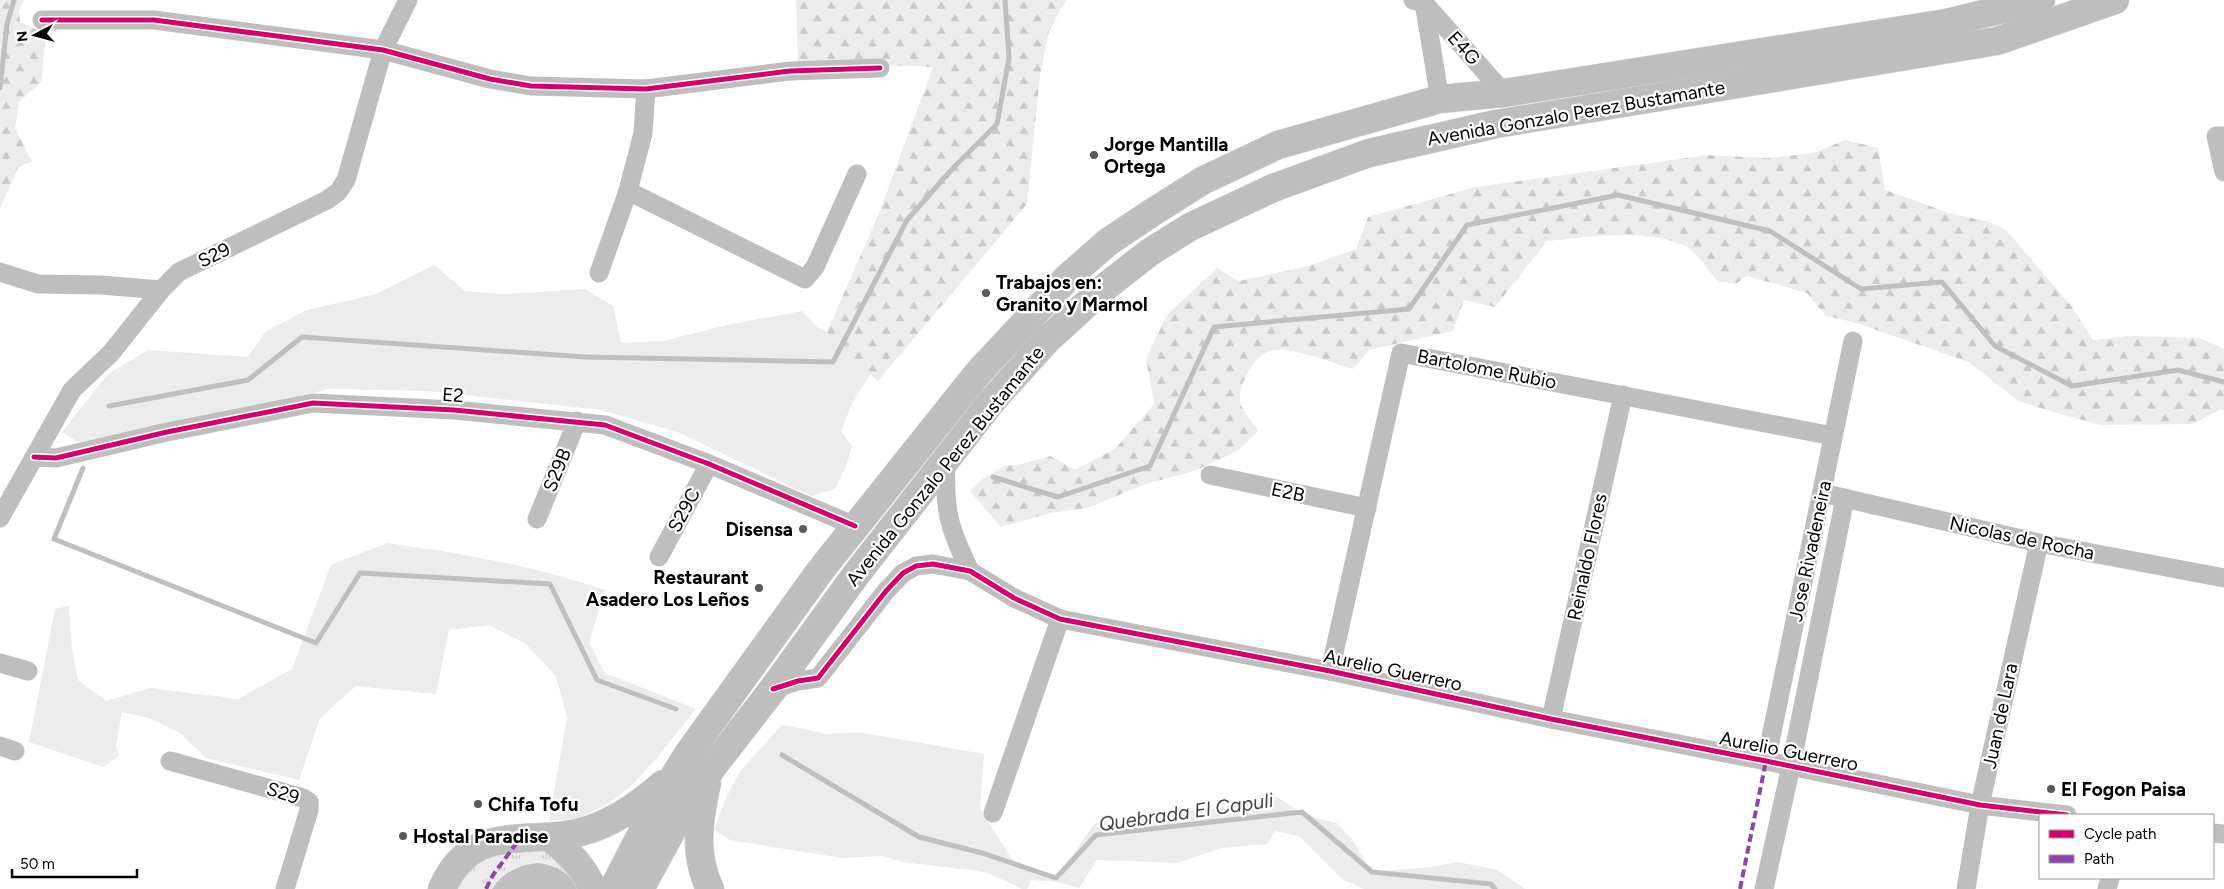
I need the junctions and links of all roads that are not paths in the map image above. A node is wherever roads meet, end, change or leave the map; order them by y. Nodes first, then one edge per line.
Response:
1 (408, 0) edge
2 (2041, 0) edge
3 (2115, 0) edge
4 (1418, 2) edge
5 (42, 20) dead end
6 (383, 50) junction
7 (1684, 63) junction
8 (880, 68) dead end
9 (646, 89) junction
10 (1688, 92) junction
11 (1504, 93) junction
12 (1440, 99) junction
13 (2220, 136) edge
14 (2224, 172) edge
15 (857, 174) dead end
16 (628, 191) junction
17 (0, 272) edge
18 (599, 273) dead end
19 (161, 290) junction
20 (1853, 341) dead end
21 (1623, 395) junction
22 (577, 421) junction
23 (1833, 436) junction
24 (34, 457) junction
25 (946, 460) junction
26 (709, 464) junction
27 (1210, 475) dead end
28 (1822, 493) junction
29 (1845, 498) junction
30 (1367, 508) junction
31 (0, 518) edge
32 (538, 519) dead end
33 (854, 526) junction
34 (2039, 543) junction
35 (659, 556) dead end
36 (970, 571) junction
37 (2224, 578) edge
38 (1060, 619) junction
39 (0, 663) edge
40 (28, 672) dead end
41 (1330, 672) junction
42 (773, 689) junction
43 (1551, 719) junction
44 (688, 754) junction
45 (170, 761) dead end
46 (1766, 761) junction
47 (1791, 766) junction
48 (711, 769) junction
49 (1980, 805) junction
50 (993, 813) dead end
51 (2058, 814) edge
52 (550, 838) junction
53 (285, 889) edge
54 (442, 889) edge
55 (593, 889) edge
56 (613, 889) edge
57 (640, 889) edge
58 (710, 889) edge
59 (1764, 889) edge
60 (1966, 889) edge

1 - 6 street, S29
2 - 7 main road, Avenida Gonzalo Perez Bustamante
3 - 10 main road, Avenida Gonzalo Perez Bustamante
4 - 11 street, E4G
4 - 12 street, E4G
5 - 6 street
6 - 9 street
6 - 19 street, S29
7 - 10 main road
7 - 11 main road, Avenida Gonzalo Perez Bustamante
8 - 9 street
9 - 16 street
10 - 25 main road, Avenida Gonzalo Perez Bustamante
11 - 12 main road, Avenida Gonzalo Perez Bustamante
12 - 33 main road, Avenida Gonzalo Perez Bustamante
13 - 14 street
15 - 16 street
16 - 18 street
17 - 19 street
19 - 24 street, S29
20 - 23 street, Jose Rivadeneira
21 - 23 street, Bartolome Rubio
21 - 30 street, Bartolome Rubio
21 - 43 street, Reinaldo Flores
22 - 24 street, E2
22 - 26 street, E2
22 - 32 street, S29B
23 - 28 street, Jose Rivadeneira
24 - 31 street, S29
25 - 36 street
25 - 42 main road, Avenida Gonzalo Perez Bustamante
26 - 33 street, E2
26 - 35 street, S29C
27 - 30 street, E2B
28 - 29 street, Nicolas de Rocha
28 - 46 street, Jose Rivadeneira
29 - 34 street, Nicolas de Rocha
29 - 47 street
30 - 41 street, Bartolome Rubio
33 - 44 main road, Avenida Gonzalo Perez Bustamante
34 - 37 street, Nicolas de Rocha
34 - 49 street, Juan de Lara
36 - 38 street, Aurelio Guerrero
36 - 42 street, Aurelio Guerrero
38 - 41 street, Aurelio Guerrero
38 - 50 street
39 - 40 street
41 - 43 street, Aurelio Guerrero
42 - 48 main road, Avenida Gonzalo Perez Bustamante
43 - 46 street, Aurelio Guerrero
44 - 52 main road
44 - 56 main road, Avenida Gonzalo Perez Bustamante
45 - 53 street, S29
46 - 47 street, Aurelio Guerrero
47 - 49 street, Aurelio Guerrero
47 - 59 street
48 - 57 main road, Avenida Gonzalo Perez Bustamante
48 - 58 main road
49 - 51 street, Aurelio Guerrero
49 - 60 street, Juan de Lara
52 - 54 main road
52 - 55 main road

